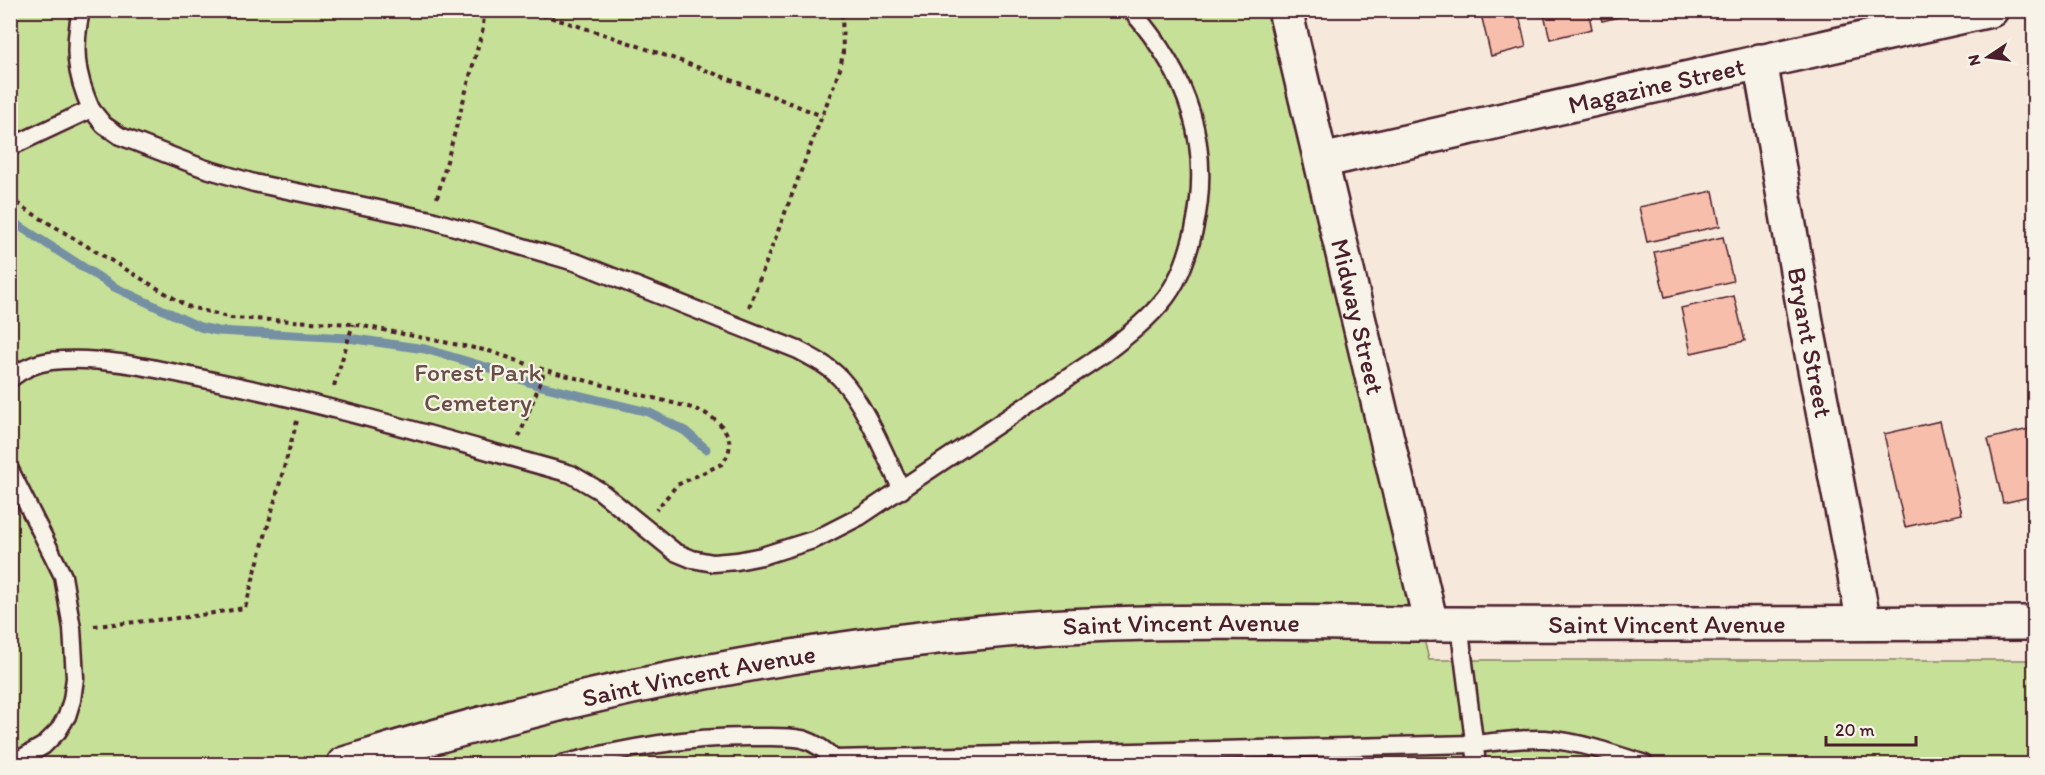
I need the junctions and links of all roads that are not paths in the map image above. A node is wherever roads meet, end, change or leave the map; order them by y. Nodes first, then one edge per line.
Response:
1 (81, 10) edge
2 (1131, 10) edge
3 (1285, 10) edge
4 (1991, 10) edge
5 (1760, 62) junction
6 (91, 109) junction
7 (10, 147) edge
8 (1321, 161) junction
9 (10, 379) edge
10 (10, 470) edge
11 (902, 490) junction
12 (1864, 623) junction
13 (2034, 623) edge
14 (1445, 624) junction
15 (1474, 744) junction
16 (939, 760) edge
17 (837, 762) edge
18 (12, 765) edge
19 (344, 765) edge
20 (562, 765) edge
21 (1477, 765) edge
22 (1645, 765) edge

1 - 6 lane
2 - 11 lane
3 - 8 street, Midway Street
4 - 5 street, Magazine Street
5 - 8 street, Magazine Street
5 - 12 street, Bryant Street
6 - 7 lane
6 - 11 lane
8 - 14 street, Midway Street
9 - 11 lane
10 - 18 lane
12 - 13 street, Saint Vincent Avenue
12 - 14 street, Saint Vincent Avenue
14 - 15 lane
14 - 19 street, Saint Vincent Avenue
15 - 16 lane
15 - 21 lane
15 - 22 lane
16 - 17 lane
17 - 20 lane

